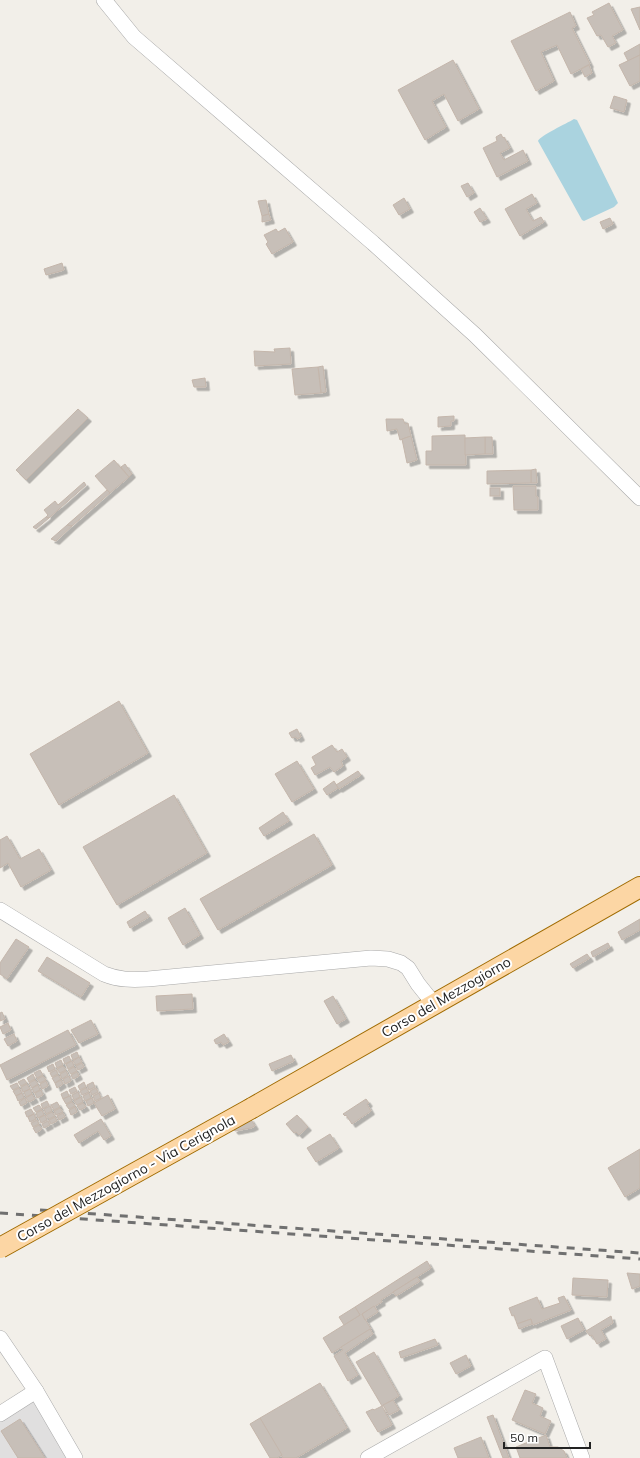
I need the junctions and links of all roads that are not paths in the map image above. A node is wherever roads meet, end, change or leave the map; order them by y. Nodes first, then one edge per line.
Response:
1 (104, 0) edge
2 (640, 498) edge
3 (640, 887) edge
4 (0, 910) edge
5 (434, 1004) junction
6 (252, 1108) joint
7 (0, 1248) edge
8 (0, 1338) edge
9 (36, 1391) junction
10 (0, 1414) edge
11 (75, 1458) edge
12 (368, 1458) edge
13 (582, 1458) edge

1 - 2 street
3 - 5 main road, Corso del Mezzogiorno
4 - 5 street
5 - 6 main road, Corso del Mezzogiorno
6 - 7 main road, Corso del Mezzogiorno - Via Cerignola, bridge
8 - 9 street
9 - 10 street
9 - 11 street
12 - 13 street

